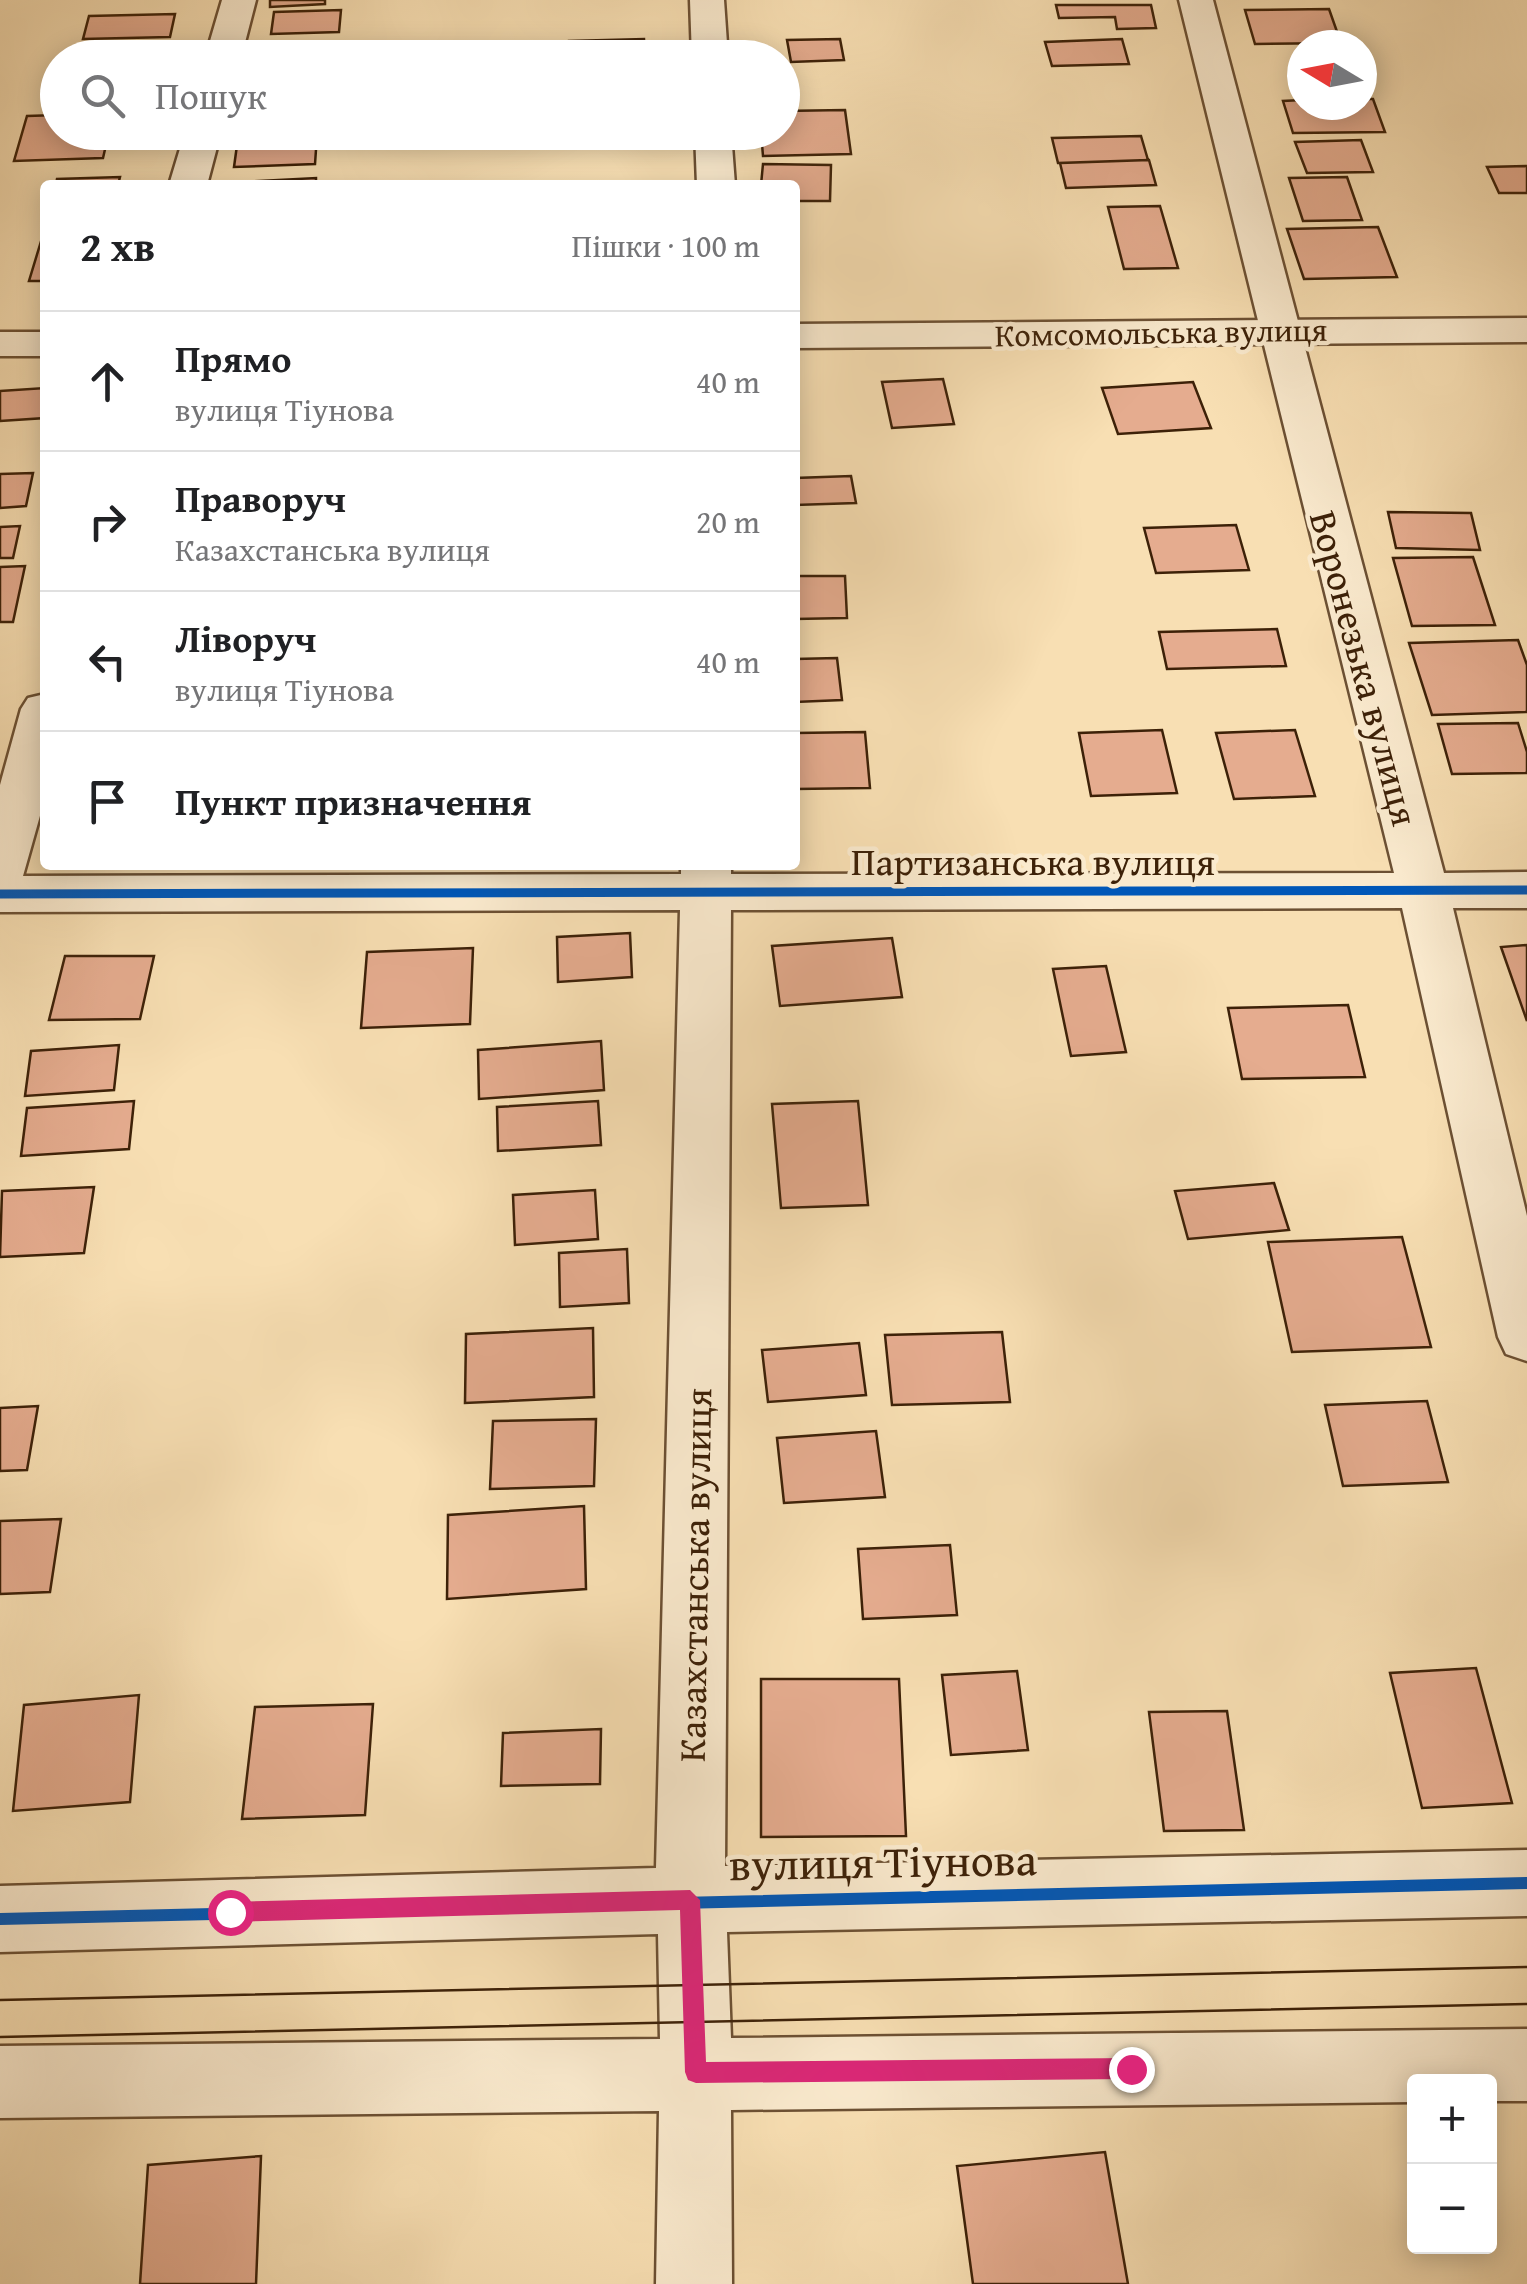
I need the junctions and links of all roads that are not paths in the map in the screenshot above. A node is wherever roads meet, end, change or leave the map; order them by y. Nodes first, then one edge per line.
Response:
1 (239, 0) edge
2 (707, 0) edge
3 (1196, 0) edge
4 (228, 40) edge
5 (709, 40) edge
6 (198, 150) edge
7 (715, 150) edge
8 (189, 180) edge
9 (716, 180) edge
10 (1278, 330) junction
11 (1527, 330) edge
12 (800, 336) edge
13 (0, 344) edge
14 (40, 344) edge
15 (40, 726) edge
16 (0, 872) edge
17 (705, 879) edge
18 (1423, 890) junction
19 (1527, 890) edge
20 (0, 894) edge
21 (1527, 1337) edge
22 (1527, 1883) edge
23 (690, 1900) junction
24 (0, 1919) edge
25 (1527, 2066) edge
26 (696, 2072) junction
27 (0, 2082) edge
28 (694, 2284) edge

1 - 4 street
2 - 5 street
3 - 10 street, Воронезька вулиця
6 - 8 street
7 - 9 street
10 - 11 street, Комсомольська вулиця
10 - 12 street, Комсомольська вулиця
10 - 18 street, Воронезька вулиця
13 - 14 street
15 - 16 street
17 - 18 street, Партизанська вулиця
17 - 20 street, Партизанська вулиця
17 - 23 street, Казахстанська вулиця
18 - 19 street, Партизанська вулиця
18 - 21 street, Воронезька вулиця
22 - 23 street, вулиця Тіунова
23 - 24 street, вулиця Тіунова
23 - 26 street, Казахстанська вулиця
25 - 26 street
26 - 27 street
26 - 28 street, Казахстанська вулиця

